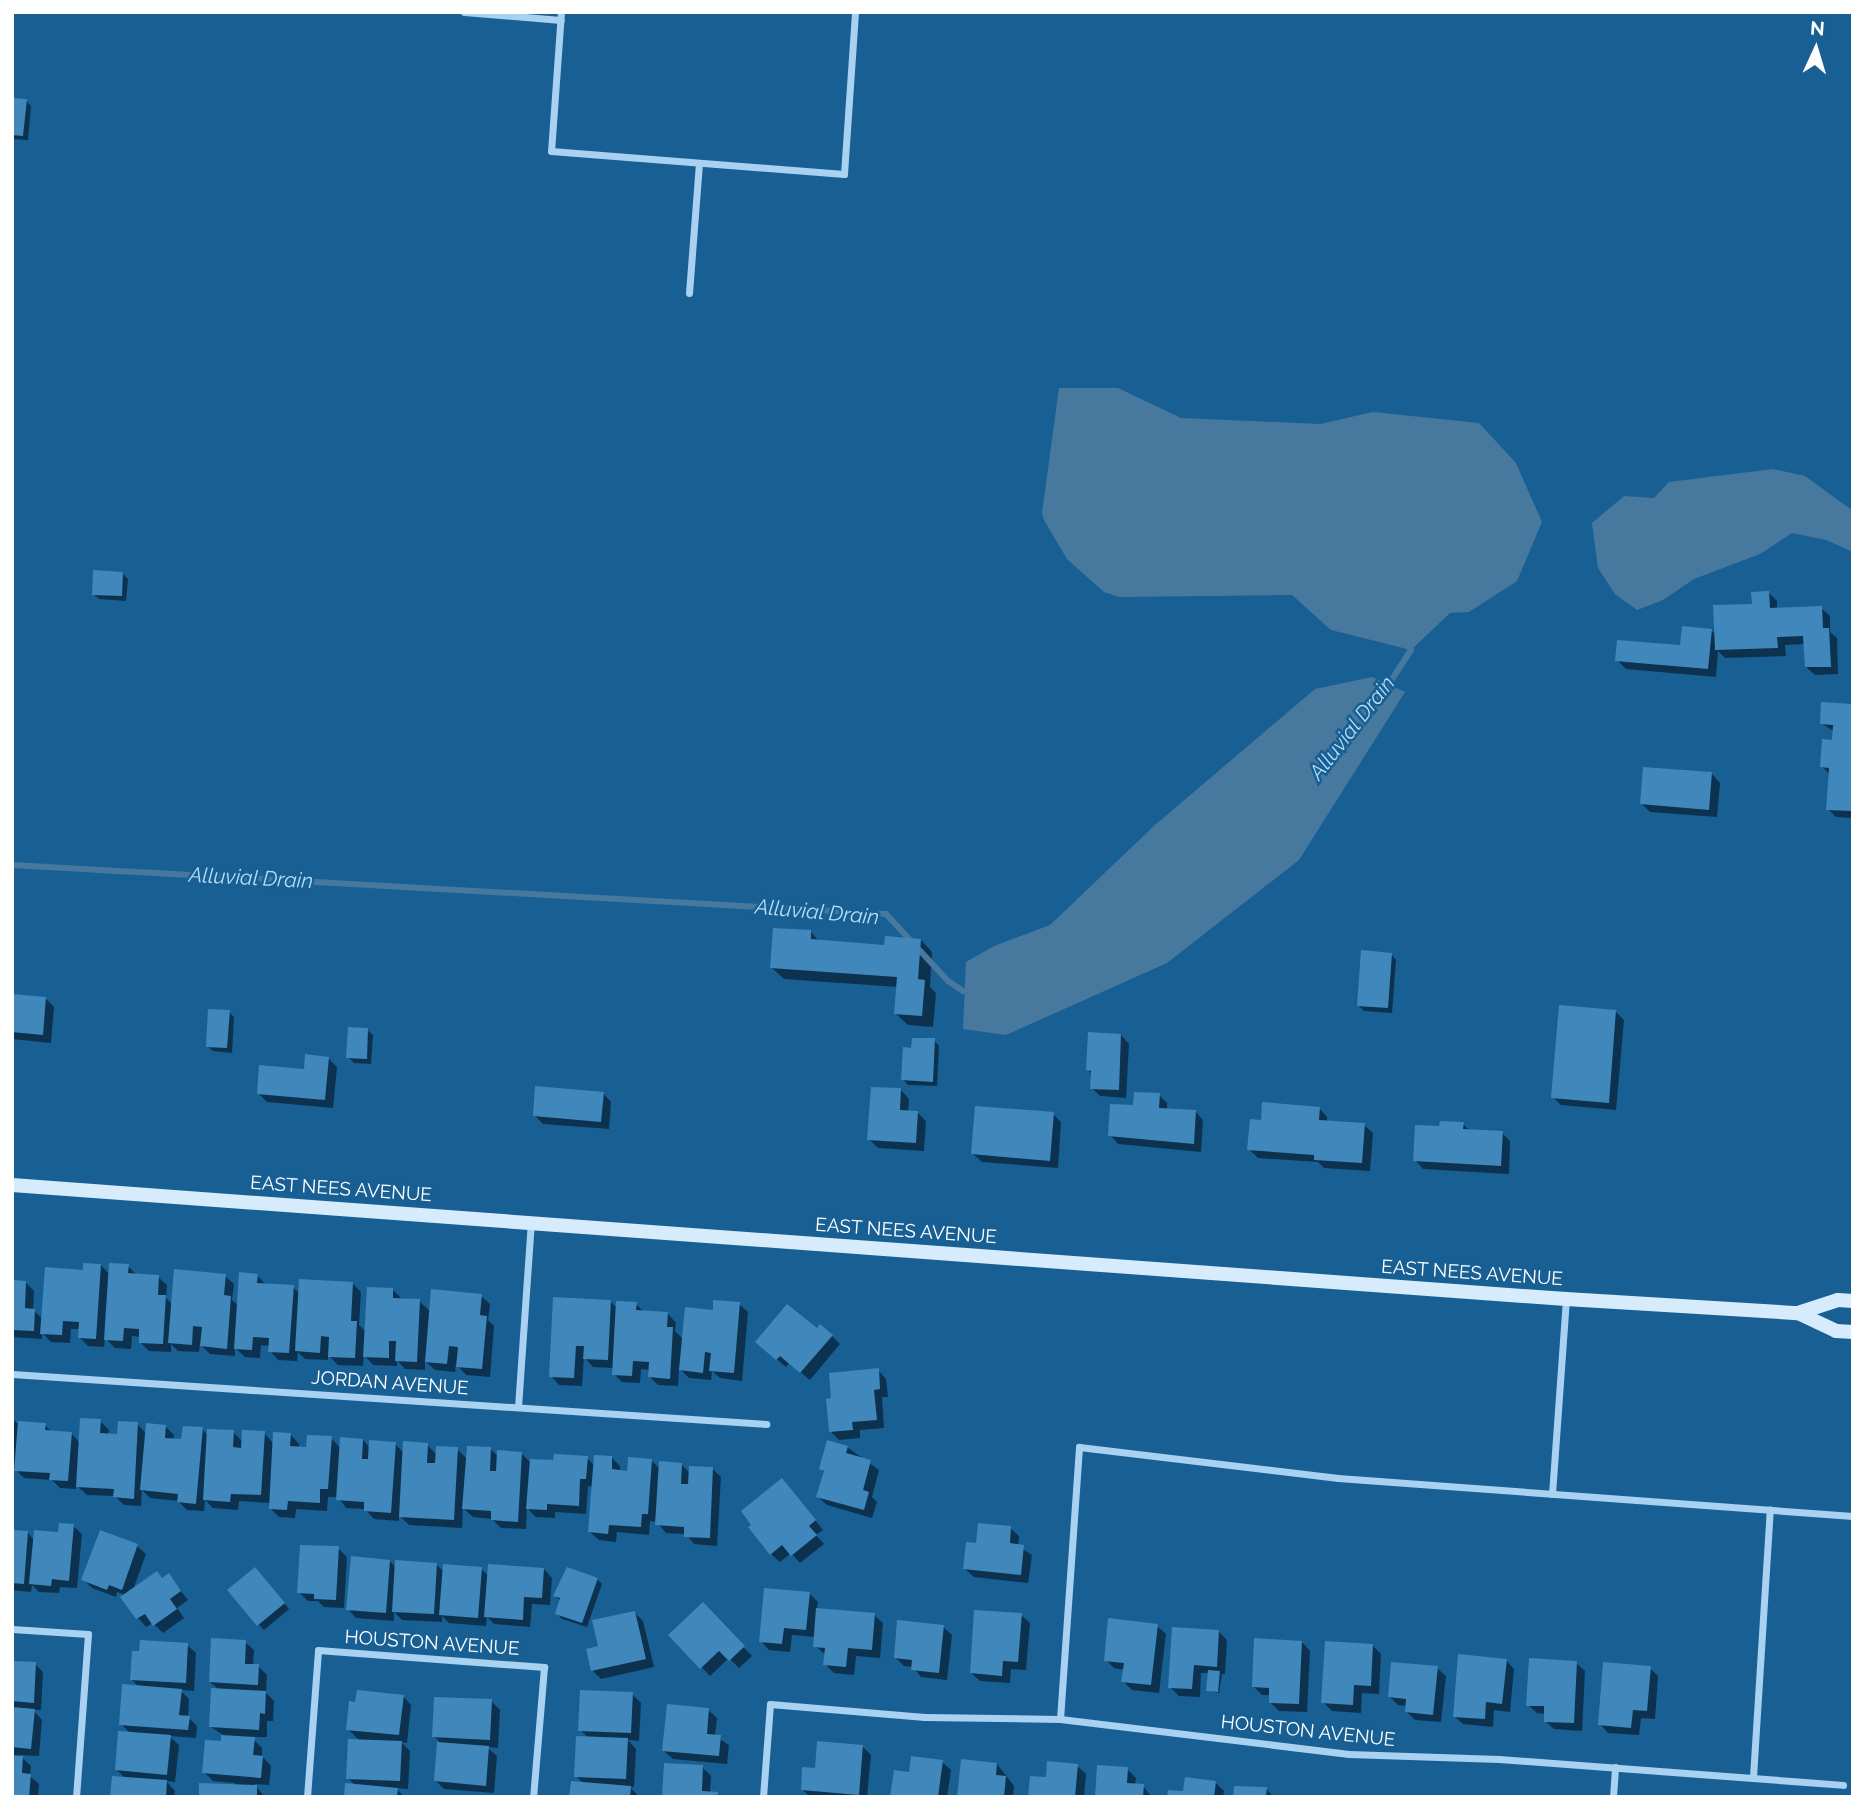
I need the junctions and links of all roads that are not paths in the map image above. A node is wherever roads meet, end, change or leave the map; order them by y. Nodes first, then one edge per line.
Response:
1 (464, 12) edge
2 (855, 12) edge
3 (561, 16) edge
4 (699, 163) junction
5 (689, 293) dead end
6 (12, 1185) edge
7 (531, 1222) junction
8 (1566, 1299) junction
9 (1853, 1301) edge
10 (1798, 1312) junction
11 (1853, 1332) edge
12 (12, 1374) edge
13 (518, 1407) junction
14 (766, 1424) dead end
15 (1552, 1494) junction
16 (1770, 1510) junction
17 (1853, 1516) edge
18 (12, 1629) edge
19 (1060, 1719) junction
20 (1615, 1767) junction
21 (1752, 1777) junction
22 (1843, 1785) dead end
23 (76, 1797) edge
24 (307, 1797) edge
25 (533, 1797) edge
26 (763, 1797) edge
27 (1613, 1797) edge

1 - 3 street
2 - 4 street
3 - 4 street
4 - 5 street
6 - 7 main road, EAST NEES AVENUE
7 - 8 main road, EAST NEES AVENUE
7 - 13 street
8 - 10 main road, EAST NEES AVENUE
8 - 15 street
9 - 10 main road, EAST NEES AVENUE
10 - 11 main road, EAST NEES AVENUE
12 - 13 street, JORDAN AVENUE
13 - 14 street, JORDAN AVENUE
15 - 16 street
15 - 19 street
16 - 17 street
16 - 21 street
18 - 23 street
19 - 20 street, HOUSTON AVENUE
19 - 26 street, HOUSTON AVENUE
20 - 21 street, HOUSTON AVENUE
20 - 27 street
21 - 22 street, HOUSTON AVENUE
24 - 25 street, HOUSTON AVENUE

